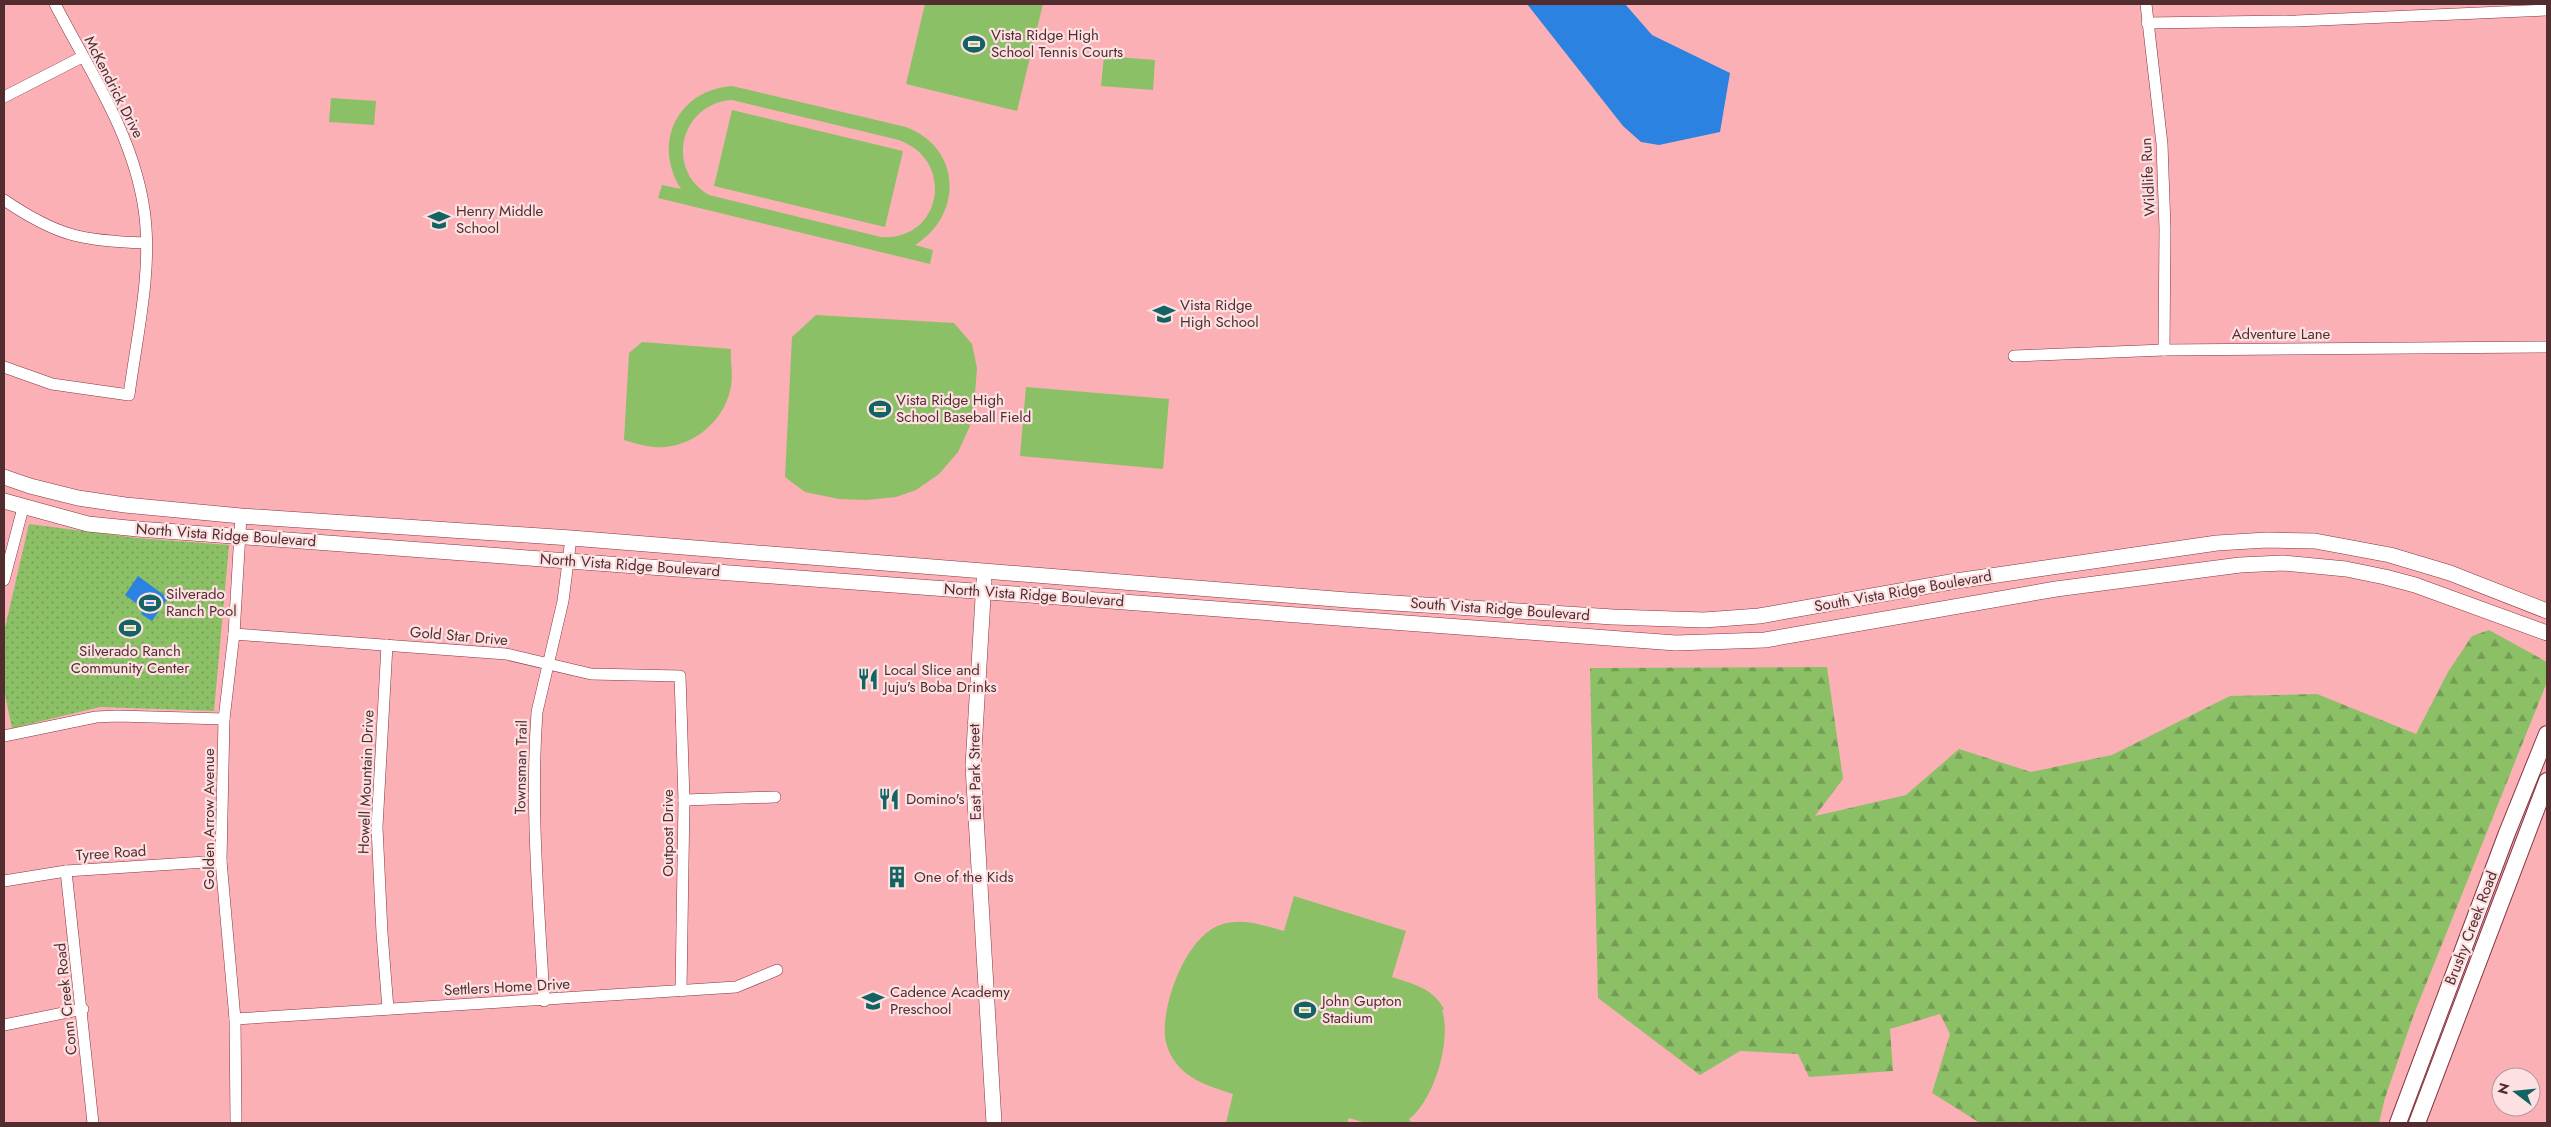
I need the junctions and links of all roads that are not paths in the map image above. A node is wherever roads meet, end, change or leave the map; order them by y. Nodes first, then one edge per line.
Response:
1 (55, 4) edge
2 (2146, 4) edge
3 (2547, 10) edge
4 (2147, 23) junction
5 (82, 57) junction
6 (4, 97) edge
7 (4, 200) edge
8 (145, 243) junction
9 (2547, 347) edge
10 (2164, 350) junction
11 (2014, 356) dead end
12 (4, 367) edge
13 (4, 477) edge
14 (4, 501) edge
15 (23, 508) junction
16 (241, 516) junction
17 (240, 536) junction
18 (572, 538) junction
19 (569, 560) junction
20 (985, 571) junction
21 (4, 580) edge
22 (983, 591) junction
23 (1246, 592) joint
24 (2547, 611) edge
25 (1259, 612) joint
26 (2547, 633) edge
27 (234, 634) junction
28 (387, 645) junction
29 (548, 666) junction
30 (680, 676) joint
31 (224, 719) junction
32 (2547, 734) edge
33 (4, 736) edge
34 (2547, 781) edge
35 (775, 797) dead end
36 (684, 800) junction
37 (221, 861) junction
38 (66, 871) junction
39 (4, 881) edge
40 (777, 970) dead end
41 (681, 991) junction
42 (544, 1001) junction
43 (83, 1009) junction
44 (388, 1009) junction
45 (234, 1019) junction
46 (4, 1025) edge
47 (2423, 1053) junction
48 (2442, 1061) junction
49 (93, 1123) edge
50 (236, 1123) edge
51 (994, 1123) edge
52 (2398, 1123) edge
53 (2417, 1123) edge

1 - 5 street, McKendrick Drive
2 - 4 street, Wildlife Run
3 - 4 street
4 - 10 street, Wildlife Run
5 - 6 street
5 - 8 street, McKendrick Drive
7 - 8 street
8 - 12 street, McKendrick Drive
9 - 10 street, Adventure Lane
10 - 11 street, Adventure Lane
13 - 16 street, North Vista Ridge Boulevard
14 - 15 street, North Vista Ridge Boulevard
15 - 17 street, North Vista Ridge Boulevard
15 - 21 street
16 - 17 street, Golden Arrow Avenue
16 - 18 street, North Vista Ridge Boulevard
17 - 19 street, North Vista Ridge Boulevard
17 - 27 street, Golden Arrow Avenue
18 - 19 street, Townsman Trail
18 - 20 street, North Vista Ridge Boulevard
19 - 22 street, North Vista Ridge Boulevard
19 - 29 street, Townsman Trail
20 - 22 street, East Park Street
20 - 23 street, North Vista Ridge Boulevard
22 - 25 street, North Vista Ridge Boulevard
22 - 51 street, East Park Street
23 - 24 street, South Vista Ridge Boulevard
25 - 26 street, South Vista Ridge Boulevard
27 - 28 street, Gold Star Drive
27 - 31 street, Golden Arrow Avenue
28 - 29 street, Gold Star Drive
28 - 44 street, Howell Mountain Drive
29 - 30 street, Gold Star Drive
29 - 42 street, Townsman Trail
30 - 36 street, Outpost Drive
31 - 33 street
31 - 37 street, Golden Arrow Avenue
32 - 47 main road, Brushy Creek Road
34 - 48 main road, Brushy Creek Road
35 - 36 street
36 - 41 street, Outpost Drive
37 - 38 street, Tyree Road
37 - 45 street, Golden Arrow Avenue
38 - 39 street, Tyree Road
38 - 43 street, Conn Creek Road
40 - 41 street, Settlers Home Drive
41 - 42 street, Settlers Home Drive
42 - 44 street, Settlers Home Drive
43 - 46 street
43 - 49 street, Conn Creek Road
44 - 45 street, Settlers Home Drive
45 - 50 street, Golden Arrow Avenue
47 - 48 main road
47 - 52 main road, Brushy Creek Road
48 - 53 main road, Brushy Creek Road

